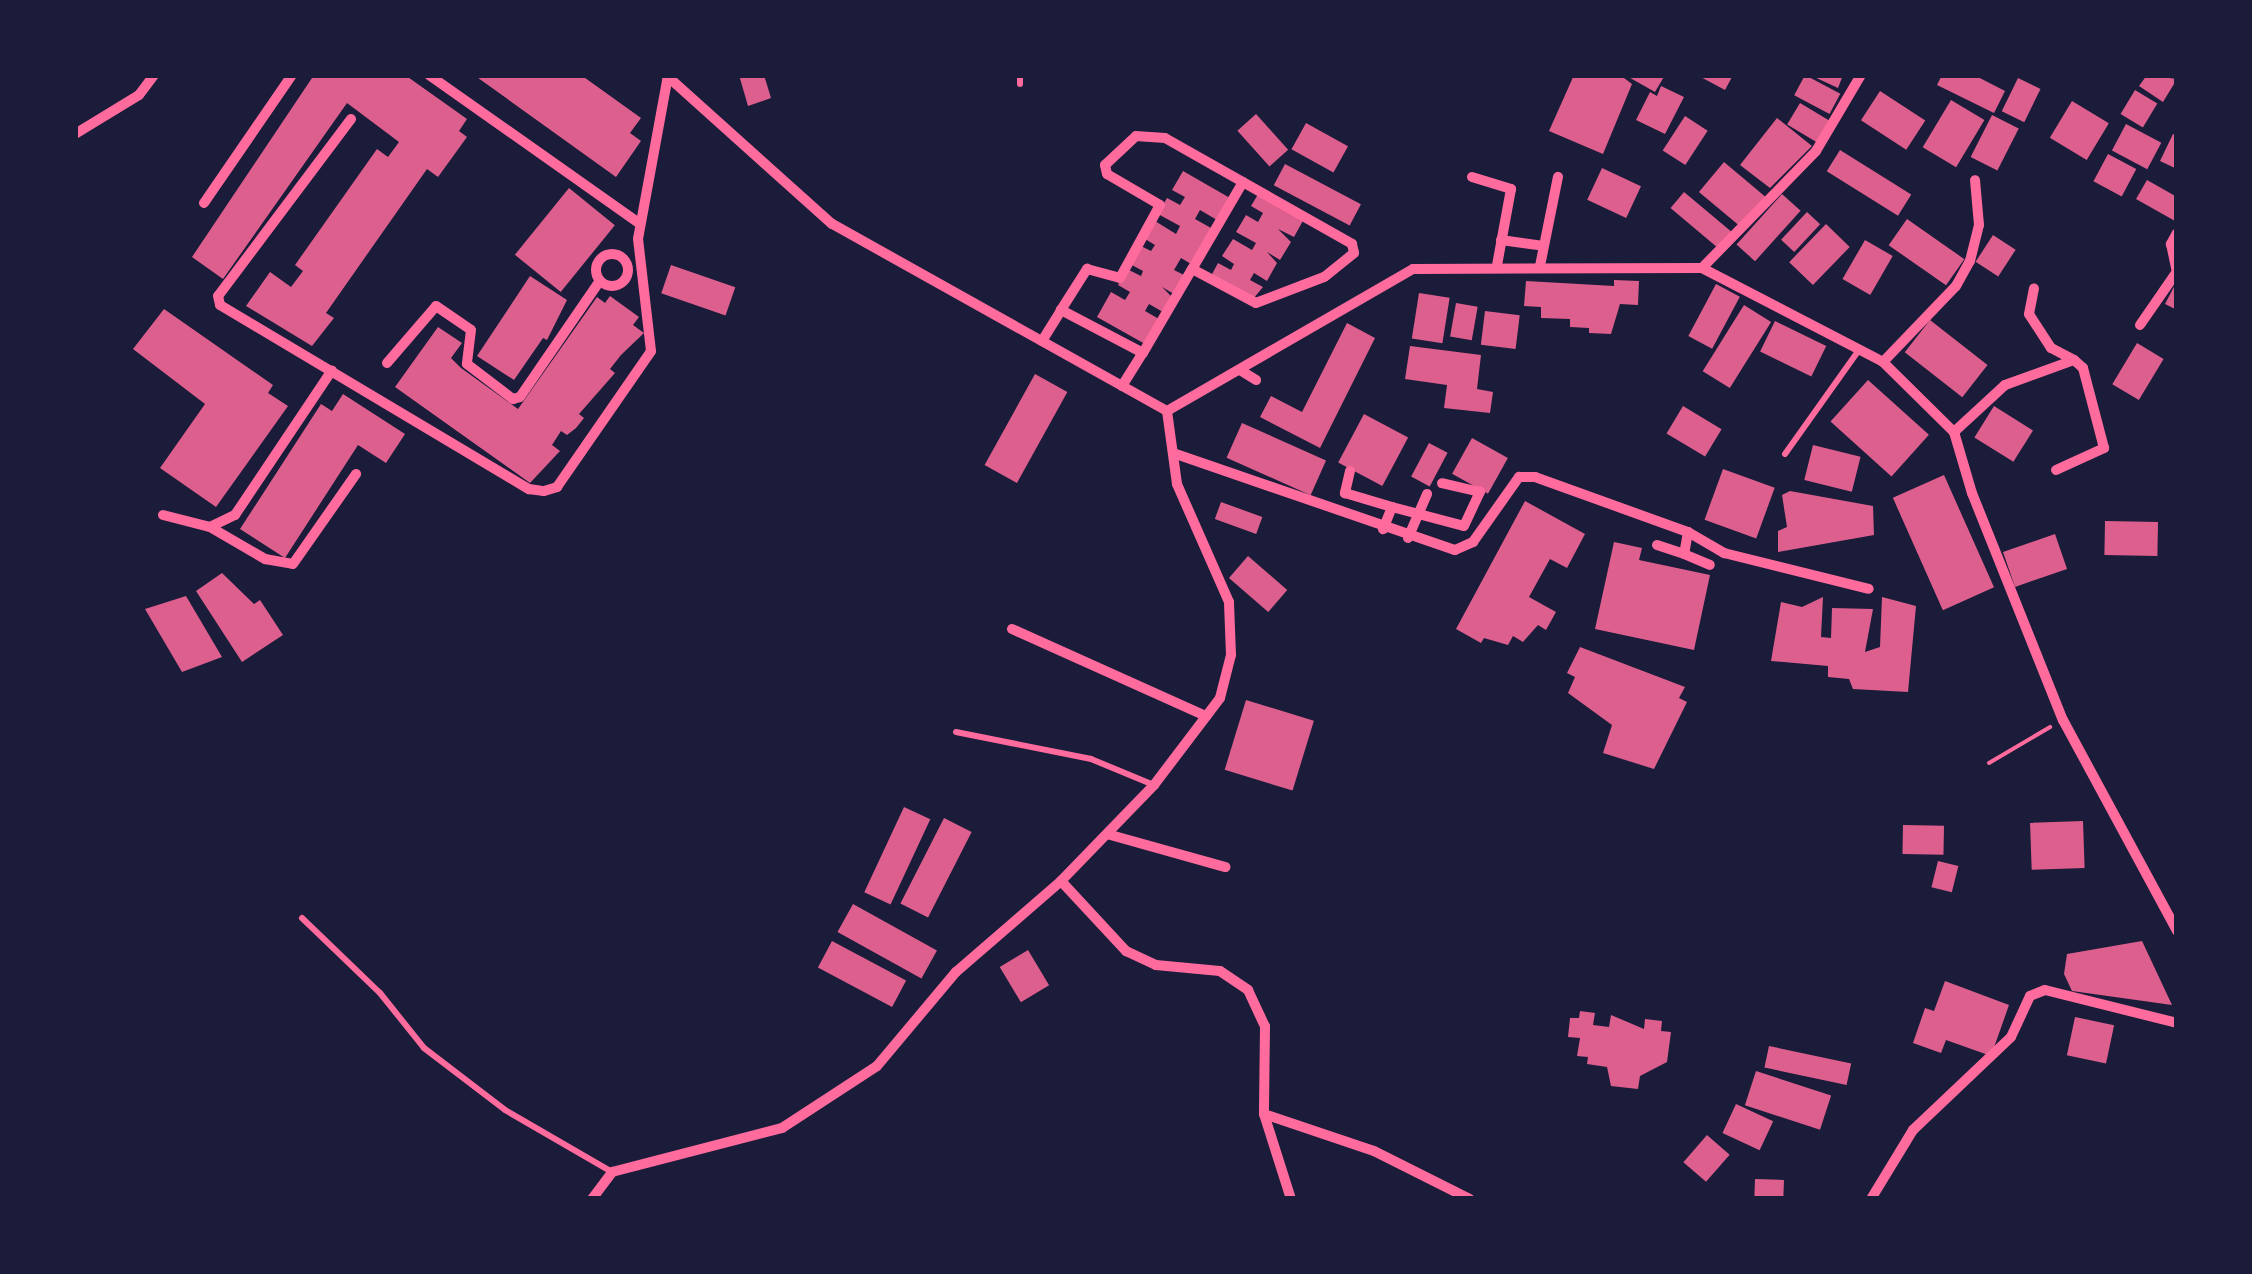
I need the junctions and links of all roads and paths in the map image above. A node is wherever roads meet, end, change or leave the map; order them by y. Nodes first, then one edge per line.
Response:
1 (154, 75) edge
2 (292, 75) edge
3 (429, 75) edge
4 (667, 75) edge
5 (1861, 75) edge
6 (351, 119) dead end
7 (75, 134) edge
8 (1472, 176) dead end
9 (1558, 177) dead end
10 (1975, 180) dead end
11 (1243, 182) junction
12 (204, 203) dead end
13 (639, 223) junction
14 (2177, 233) edge
15 (638, 239) junction
16 (1501, 240) junction
17 (1544, 246) junction
18 (624, 258) junction
19 (1497, 265) junction
20 (1540, 266) junction
21 (1702, 268) junction
22 (1191, 271) junction
23 (2176, 273) edge
24 (599, 282) junction
25 (2034, 288) dead end
26 (1062, 310) junction
27 (2140, 325) dead end
28 (1042, 341) junction
29 (1859, 350) junction
30 (1142, 353) junction
31 (2074, 360) junction
32 (1883, 362) junction
33 (387, 364) dead end
34 (332, 370) junction
35 (1240, 370) junction
36 (1256, 380) dead end
37 (1122, 386) junction
38 (1167, 411) junction
39 (1954, 432) junction
40 (1173, 453) junction
41 (1785, 454) dead end
42 (2056, 470) dead end
43 (1350, 471) dead end
44 (356, 474) dead end
45 (1442, 483) dead end
46 (1427, 494) dead end
47 (1392, 506) junction
48 (163, 514) dead end
49 (1418, 514) junction
50 (1442, 522) junction
51 (210, 527) junction
52 (1384, 530) junction
53 (1688, 532) junction
54 (1408, 538) junction
55 (1434, 545) junction
56 (1657, 545) dead end
57 (1684, 554) junction
58 (1710, 565) dead end
59 (1869, 589) dead end
60 (1012, 629) dead end
61 (1206, 716) junction
62 (2062, 720) junction
63 (956, 732) dead end
64 (1990, 763) dead end
65 (1154, 784) junction
66 (1106, 834) junction
67 (1225, 867) dead end
68 (1061, 881) junction
69 (302, 918) dead end
70 (2177, 931) edge
71 (2177, 1022) edge
72 (1264, 1114) junction
73 (612, 1172) junction
74 (592, 1199) edge
75 (1291, 1199) edge
76 (1470, 1199) edge
77 (1870, 1199) edge

1 - 7 street
2 - 12 street
3 - 13 street
4 - 13 street
4 - 28 street
5 - 21 street
6 - 34 street
8 - 16 street
9 - 17 street
10 - 32 street
11 - 22 street
11 - 22 street
11 - 26 street
13 - 15 street
14 - 23 street
15 - 18 street
15 - 34 street
16 - 17 street
16 - 19 street
17 - 20 street
18 - 24 street
18 - 24 street
19 - 20 street
19 - 35 street
20 - 21 street
21 - 29 street
22 - 30 street
23 - 27 street
24 - 33 street
25 - 31 street
26 - 28 street
26 - 30 street
28 - 37 street
29 - 32 street
29 - 41 lane
30 - 37 street
31 - 39 street
31 - 42 street
32 - 39 street
34 - 51 street
35 - 36 street
35 - 38 street
37 - 38 street
38 - 40 street
39 - 62 street
40 - 52 street
40 - 61 street
43 - 47 street
44 - 51 street
45 - 50 street
46 - 49 street
47 - 49 street
47 - 52 street
48 - 51 street
49 - 50 street
49 - 54 street
50 - 55 street
52 - 54 street
53 - 55 street
53 - 57 street
53 - 59 street
54 - 55 street
56 - 57 street
57 - 58 street
60 - 61 street
61 - 65 street
62 - 64 path
62 - 70 street
63 - 65 lane
65 - 66 street
66 - 67 street
66 - 68 street
68 - 72 street
68 - 73 street
69 - 73 lane
71 - 77 street
72 - 75 street
72 - 76 street
73 - 74 street

